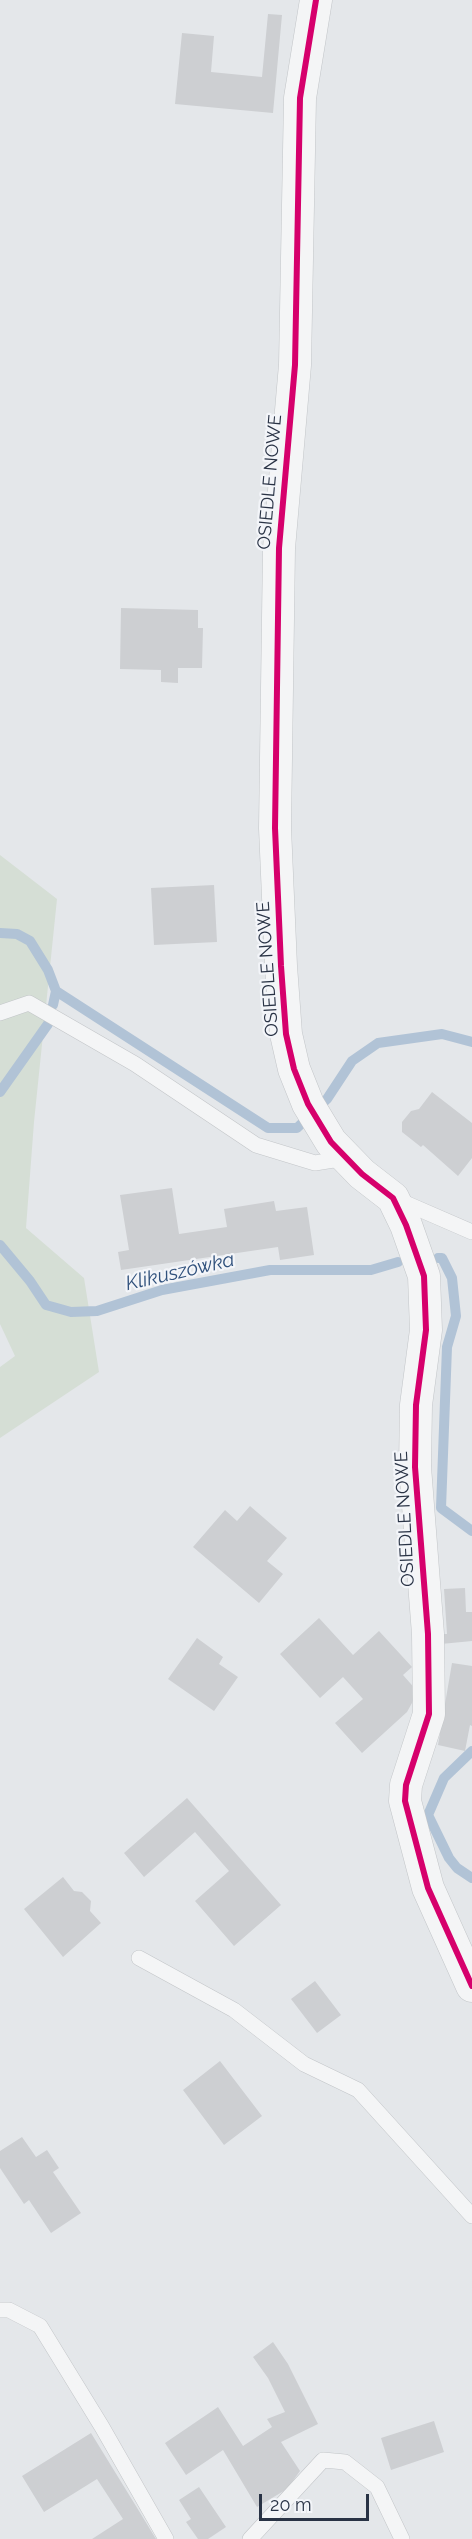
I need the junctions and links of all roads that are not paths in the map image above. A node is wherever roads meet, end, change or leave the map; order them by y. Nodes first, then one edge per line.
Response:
1 (316, 0) edge
2 (0, 1013) edge
3 (346, 1158) junction
4 (393, 1198) junction
5 (472, 1232) edge
6 (139, 1958) dead end
7 (472, 1986) edge
8 (472, 2216) edge
9 (0, 2310) edge
10 (166, 2539) edge
11 (250, 2539) edge
12 (402, 2539) edge

1 - 3 street, OSIEDLE NOWE
2 - 3 lane
3 - 4 street, OSIEDLE NOWE
4 - 5 lane
4 - 7 street, OSIEDLE NOWE
6 - 8 lane
9 - 10 lane
11 - 12 lane

